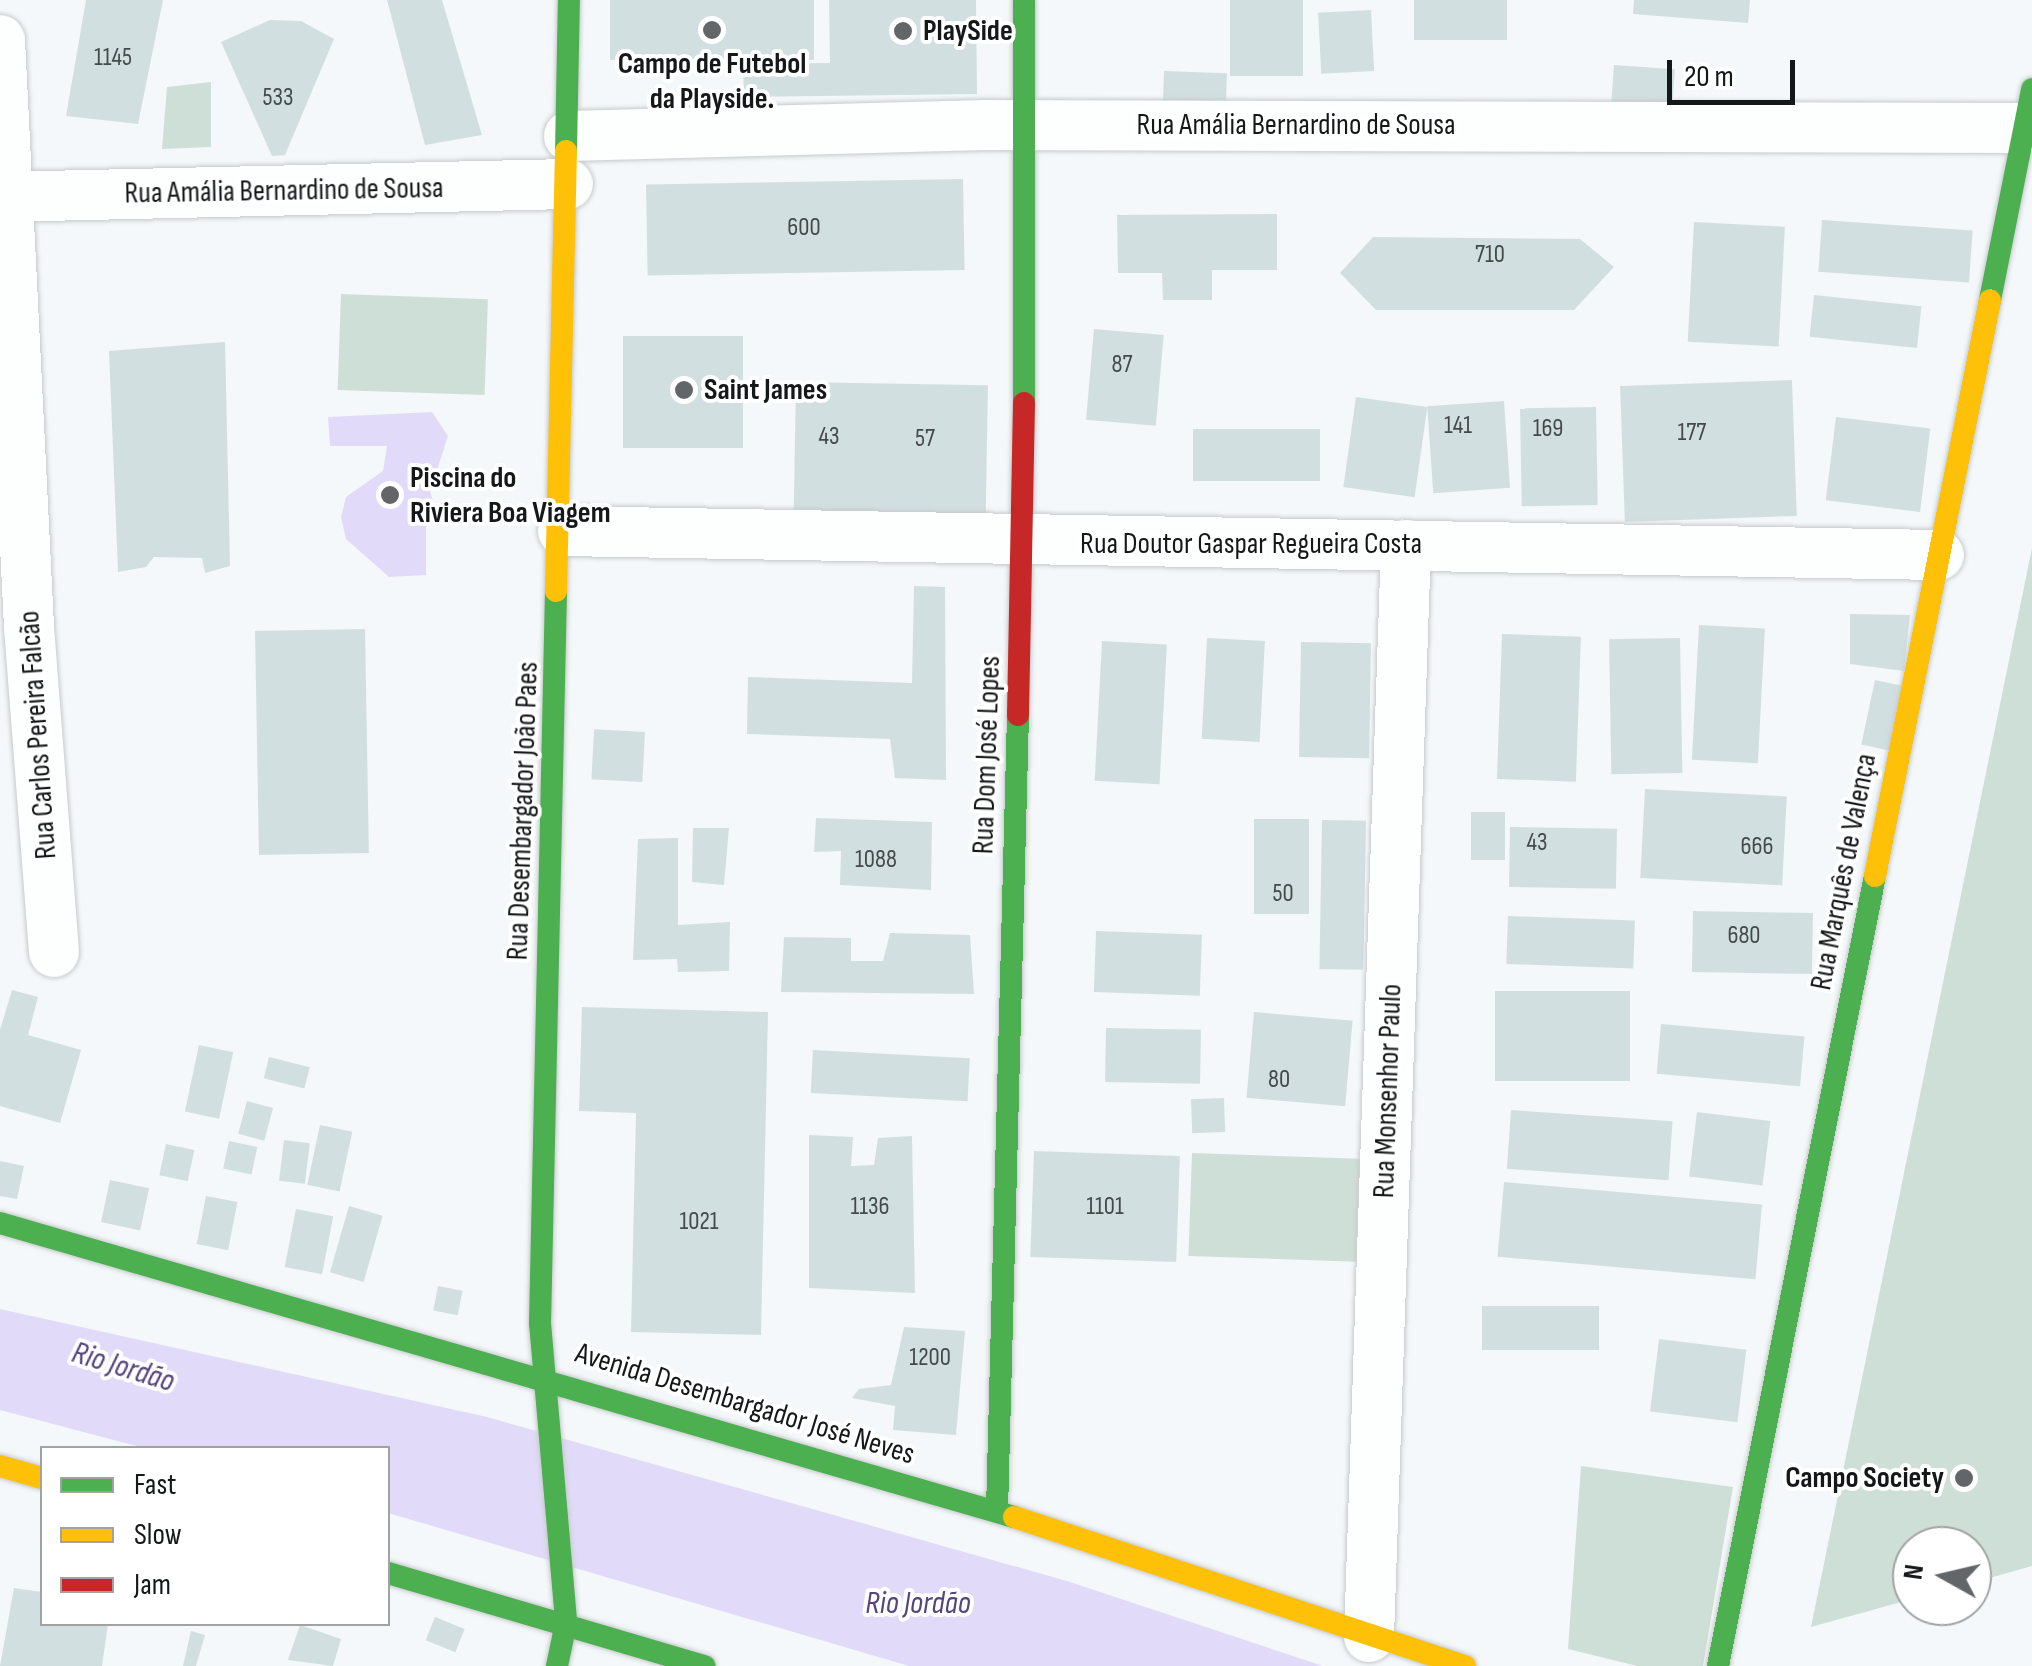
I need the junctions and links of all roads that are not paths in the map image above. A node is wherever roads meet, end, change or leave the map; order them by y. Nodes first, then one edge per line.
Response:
1 (569, 0) edge
2 (1024, 0) edge
3 (0, 40) edge
4 (2027, 109) edge
5 (1023, 125) junction
6 (569, 160) junction
7 (3, 197) edge
8 (563, 531) junction
9 (1022, 543) junction
10 (1406, 545) junction
11 (1939, 554) junction
12 (54, 952) dead end
13 (0, 1224) edge
14 (543, 1374) junction
15 (0, 1466) edge
16 (40, 1477) edge
17 (997, 1510) junction
18 (390, 1574) edge
19 (566, 1623) junction
20 (1370, 1636) junction
21 (558, 1666) edge
22 (706, 1666) edge
23 (1465, 1666) edge
24 (1718, 1666) edge

1 - 6 street, Rua Desembargador João Paes
2 - 5 street, Rua Dom José Lopes
3 - 7 street, Rua Carlos Pereira Falcão
4 - 5 street, Rua Amália Bernardino de Sousa
4 - 11 street, Rua Marquês de Valença
5 - 6 street, Rua Amália Bernardino de Sousa
5 - 9 street, Rua Dom José Lopes
6 - 7 street, Rua Amália Bernardino de Sousa
6 - 8 street, Rua Desembargador João Paes
7 - 12 street, Rua Carlos Pereira Falcão
8 - 9 street, Rua Doutor Gaspar Regueira Costa
8 - 14 street, Rua Desembargador João Paes
9 - 10 street, Rua Doutor Gaspar Regueira Costa
9 - 17 street, Rua Dom José Lopes
10 - 11 street, Rua Doutor Gaspar Regueira Costa
10 - 20 street, Rua Monsenhor Paulo
11 - 24 street, Rua Marquês de Valença
13 - 14 street, Avenida Desembargador José Neves
14 - 17 street, Avenida Desembargador José Neves
14 - 19 street, Rua Desembargador João Paes
15 - 16 street
17 - 20 street, Avenida Desembargador José Neves
18 - 19 street
19 - 21 street, Rua Desembargador João Paes
19 - 22 street
20 - 23 street, Avenida Desembargador José Neves

